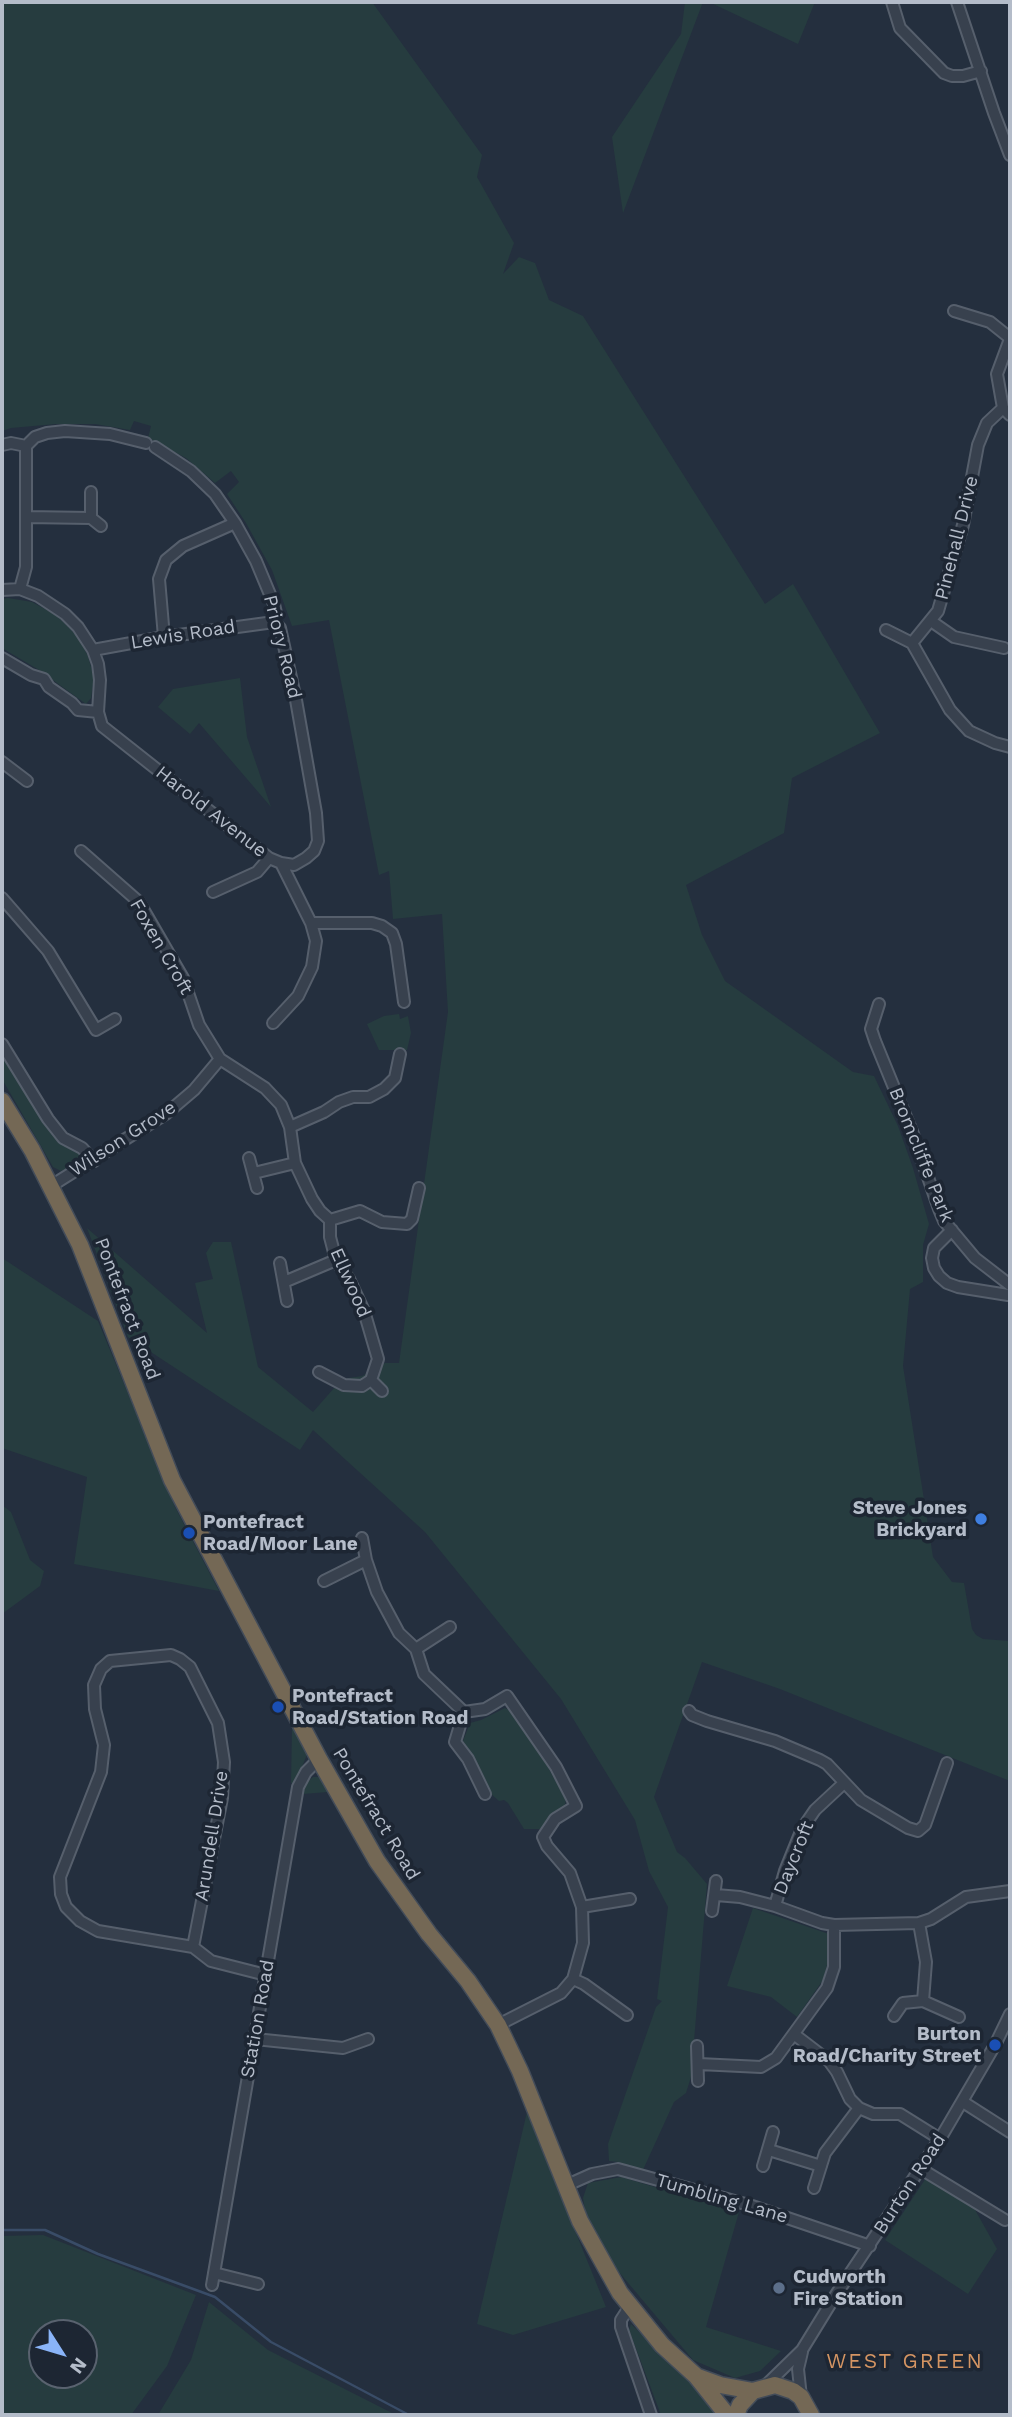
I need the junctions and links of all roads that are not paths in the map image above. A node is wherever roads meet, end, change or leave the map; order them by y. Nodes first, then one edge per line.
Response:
1 (892, 2) edge
2 (957, 2) edge
3 (981, 71) junction
4 (1010, 155) edge
5 (954, 312) dead end
6 (1010, 338) edge
7 (1007, 412) edge
8 (2, 445) edge
9 (26, 446) junction
10 (91, 492) dead end
11 (26, 517) junction
12 (91, 518) junction
13 (235, 523) junction
14 (101, 526) dead end
15 (20, 589) junction
16 (2, 590) edge
17 (931, 621) junction
18 (274, 622) junction
19 (886, 630) dead end
20 (164, 637) junction
21 (912, 643) junction
22 (1004, 648) dead end
23 (93, 650) junction
24 (2, 658) edge
25 (98, 712) junction
26 (1010, 747) edge
27 (2, 762) edge
28 (27, 781) dead end
29 (81, 851) dead end
30 (269, 858) junction
31 (281, 863) junction
32 (213, 892) dead end
33 (2, 898) edge
34 (311, 923) junction
35 (404, 1002) dead end
36 (879, 1004) dead end
37 (115, 1019) dead end
38 (273, 1023) dead end
39 (2, 1044) edge
40 (400, 1054) dead end
41 (220, 1059) junction
42 (2, 1101) edge
43 (290, 1127) junction
44 (249, 1158) dead end
45 (94, 1161) junction
46 (295, 1163) junction
47 (254, 1173) junction
48 (51, 1186) junction
49 (257, 1188) dead end
50 (419, 1188) dead end
51 (330, 1220) junction
52 (952, 1230) junction
53 (335, 1260) junction
54 (280, 1263) dead end
55 (284, 1282) junction
56 (1009, 1290) edge
57 (287, 1301) dead end
58 (319, 1372) dead end
59 (371, 1380) junction
60 (382, 1391) dead end
61 (362, 1538) dead end
62 (366, 1560) junction
63 (324, 1581) dead end
64 (450, 1627) dead end
65 (416, 1649) junction
66 (689, 1711) dead end
67 (464, 1712) junction
68 (707, 1721) junction
69 (702, 1734) dead end
70 (319, 1759) junction
71 (947, 1763) dead end
72 (845, 1783) junction
73 (485, 1794) dead end
74 (716, 1881) dead end
75 (1010, 1891) edge
76 (716, 1895) junction
77 (630, 1899) dead end
78 (775, 1906) junction
79 (582, 1907) junction
80 (712, 1911) dead end
81 (919, 1923) junction
82 (834, 1925) junction
83 (193, 1947) junction
84 (266, 1975) junction
85 (573, 1979) junction
86 (923, 2001) junction
87 (1010, 2014) edge
88 (627, 2015) dead end
89 (894, 2016) dead end
90 (959, 2017) dead end
91 (498, 2025) junction
92 (1007, 2033) edge
93 (795, 2035) junction
94 (255, 2039) junction
95 (368, 2039) dead end
96 (697, 2046) dead end
97 (699, 2064) junction
98 (698, 2081) dead end
99 (963, 2102) junction
100 (859, 2108) junction
101 (773, 2132) dead end
102 (1010, 2132) edge
103 (940, 2139) junction
104 (769, 2150) junction
105 (763, 2166) dead end
106 (821, 2166) junction
107 (921, 2169) junction
108 (573, 2182) dead end
109 (814, 2188) dead end
110 (1005, 2220) dead end
111 (870, 2246) junction
112 (258, 2284) dead end
113 (630, 2306) junction
114 (803, 2350) junction
115 (696, 2376) junction
116 (759, 2389) junction
117 (810, 2409) edge
118 (651, 2415) edge
119 (727, 2415) edge
120 (736, 2415) edge

1 - 3 street
2 - 3 street
3 - 4 street
5 - 6 street
6 - 7 street
7 - 17 street, Pinehall Drive
8 - 9 street, Priory Road
9 - 11 street
9 - 13 street, Priory Road
10 - 12 street
11 - 12 street
11 - 15 street
12 - 14 street
13 - 18 street, Priory Road
13 - 20 street
15 - 16 street
15 - 23 street
17 - 21 street, Pinehall Drive
17 - 22 street
18 - 20 street, Lewis Road
18 - 31 street, Priory Road
19 - 21 street
20 - 23 street, Lewis Road
21 - 26 street
23 - 25 street
24 - 25 street
25 - 30 street, Harold Avenue
27 - 28 street
29 - 41 street, Foxen Croft
30 - 31 street, Harold Avenue
30 - 32 street
31 - 34 street, Harold Avenue
33 - 37 street
34 - 35 street
34 - 38 street, Harold Avenue
36 - 52 street, Bromcliffe Park
39 - 45 street
40 - 43 street
41 - 43 street, Ellwood
41 - 45 street, Wilson Grove
42 - 48 highway, Pontefract Road
43 - 46 street, Ellwood
44 - 47 street
45 - 48 street, Wilson Grove
46 - 47 street
46 - 51 street, Ellwood
47 - 49 street
48 - 70 highway, Pontefract Road
50 - 51 street
51 - 53 street, Ellwood
52 - 56 street, Bromcliffe Park
52 - 56 street
53 - 55 street
53 - 59 street, Ellwood
54 - 55 street
55 - 57 street
58 - 59 street
59 - 60 street
61 - 62 street
62 - 63 street
62 - 65 street
64 - 65 street
65 - 67 street
66 - 68 street
67 - 73 street
67 - 79 street
68 - 69 street
68 - 72 street
70 - 84 street, Station Road
70 - 91 highway, Pontefract Road
71 - 72 street
72 - 78 street, Daycroft
74 - 76 street
75 - 81 street
76 - 78 street
76 - 80 street
77 - 79 street
78 - 82 street
79 - 85 street
81 - 82 street
81 - 86 street
82 - 93 street
83 - 83 street, Arundell Drive
83 - 84 street, Arundell Drive
84 - 94 street, Station Road
85 - 88 street
85 - 91 street
86 - 89 street
86 - 90 street
87 - 92 street, Burton Road
91 - 113 highway, Pontefract Road
92 - 99 street, Burton Road
93 - 97 street
93 - 100 street
94 - 95 street
94 - 112 street, Station Road
96 - 97 street
97 - 98 street
99 - 102 street
99 - 103 street, Burton Road
100 - 103 street
100 - 106 street
101 - 104 street
103 - 107 street, Burton Road
104 - 105 street
104 - 106 street
106 - 109 street
107 - 110 street
107 - 111 street, Burton Road
108 - 111 street, Tumbling Lane
111 - 114 street, Burton Road
113 - 115 highway, Pontefract Road
113 - 118 street
114 - 116 street, Burton Road
114 - 117 street, Burton Road
115 - 116 highway, Pontefract Road
115 - 119 highway, Pontefract Road
116 - 117 highway, Pontefract Road
116 - 120 highway

